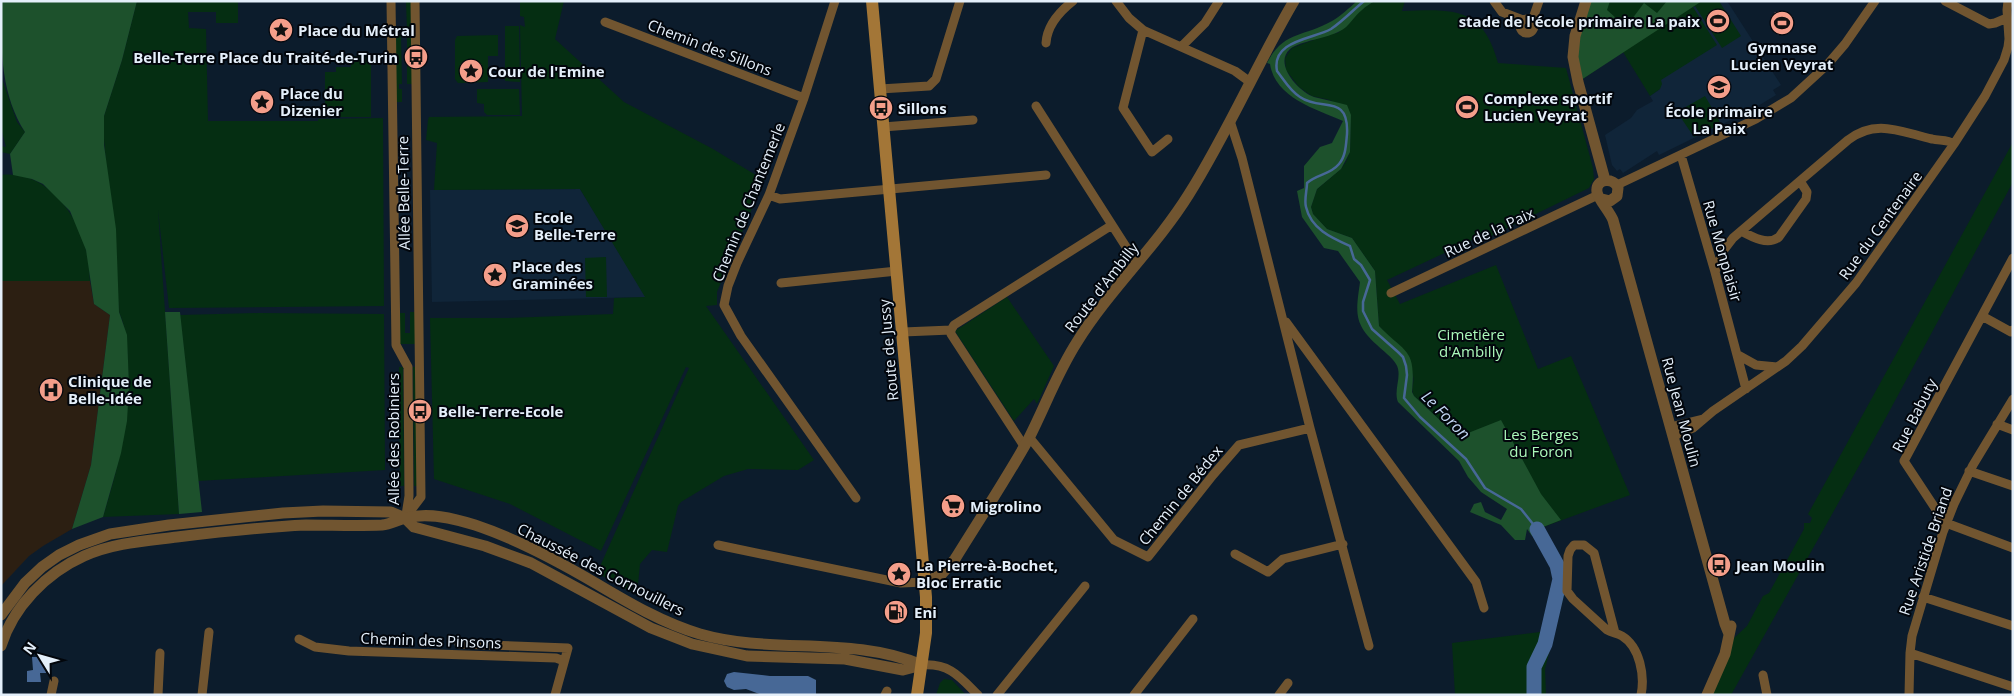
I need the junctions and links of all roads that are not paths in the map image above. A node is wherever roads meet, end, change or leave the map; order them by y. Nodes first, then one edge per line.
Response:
1 (391, 1) edge
2 (415, 1) edge
3 (835, 1) edge
4 (872, 1) edge
5 (960, 1) edge
6 (1073, 1) edge
7 (1116, 1) edge
8 (1219, 1) edge
9 (1294, 1) edge
10 (1494, 1) edge
11 (1539, 1) edge
12 (1586, 1) edge
13 (1875, 1) edge
14 (1945, 1) edge
15 (2008, 1) edge
16 (2007, 18) junction
17 (605, 22) dead end
18 (1143, 30) junction
19 (1046, 43) dead end
20 (1182, 46) junction
21 (1250, 82) junction
22 (880, 89) junction
23 (804, 98) junction
24 (1036, 106) dead end
25 (973, 120) dead end
26 (1230, 120) junction
27 (883, 127) junction
28 (1168, 138) dead end
29 (1954, 144) junction
30 (1680, 155) junction
31 (1046, 175) dead end
32 (1605, 180) junction
33 (1800, 181) junction
34 (1617, 185) junction
35 (889, 189) junction
36 (769, 195) junction
37 (1600, 197) junction
38 (1616, 198) junction
39 (1112, 225) junction
40 (1741, 231) junction
41 (2013, 258) edge
42 (1136, 264) junction
43 (897, 271) junction
44 (1715, 272) junction
45 (781, 283) dead end
46 (1391, 293) dead end
47 (1982, 316) junction
48 (1283, 318) junction
49 (951, 330) junction
50 (2013, 330) edge
51 (903, 332) junction
52 (396, 345) joint
53 (1738, 355) junction
54 (1777, 367) junction
55 (420, 384) joint
56 (1746, 389) junction
57 (2013, 399) edge
58 (1997, 424) junction
59 (1310, 428) junction
60 (1675, 430) junction
61 (2013, 430) edge
62 (1027, 441) junction
63 (1969, 471) junction
64 (2013, 486) edge
65 (856, 498) dead end
66 (405, 518) junction
67 (1947, 521) junction
68 (1342, 544) junction
69 (718, 545) dead end
70 (2013, 548) edge
71 (1235, 554) dead end
72 (925, 582) junction
73 (1085, 586) dead end
74 (1923, 597) junction
75 (1484, 608) dead end
76 (1, 615) edge
77 (1193, 619) dead end
78 (2013, 626) edge
79 (209, 632) dead end
80 (1615, 633) junction
81 (299, 639) dead end
82 (459, 644) dead end
83 (1, 646) edge
84 (1369, 646) dead end
85 (160, 653) dead end
86 (1910, 653) junction
87 (564, 661) junction
88 (922, 665) junction
89 (1764, 676) dead end
90 (54, 681) dead end
91 (1288, 683) dead end
92 (2013, 687) edge
93 (51, 695) edge
94 (158, 695) edge
95 (202, 695) edge
96 (555, 695) edge
97 (918, 695) edge
98 (978, 695) edge
99 (996, 695) edge
100 (1134, 695) edge
101 (1279, 695) edge
102 (1641, 695) edge
103 (1707, 695) edge
104 (1767, 695) edge
105 (1909, 695) edge

1 - 52 street, Allée Belle-Terre
2 - 55 street, Allée Belle-Terre
3 - 23 street, Chemin de Chantemerle
4 - 22 main road, Route de Jussy
5 - 22 street
6 - 19 street
7 - 18 street
8 - 20 street
9 - 21 street, Route d'Ambilly
10 - 11 street
12 - 32 street
13 - 30 street
14 - 16 street
15 - 16 street, Rue du Centenaire
16 - 29 street, Rue du Centenaire
17 - 23 street, Chemin des Sillons
18 - 20 street
18 - 28 street
20 - 21 street
21 - 26 street, Route d'Ambilly
22 - 27 main road, Route de Jussy
23 - 36 street, Chemin de Chantemerle
24 - 39 street
25 - 27 street
26 - 42 street, Route d'Ambilly
26 - 48 street
27 - 35 main road, Route de Jussy
29 - 33 street
29 - 54 street, Rue du Centenaire
30 - 34 street
30 - 44 street, Rue Monplaisir
31 - 35 street
32 - 34 street
32 - 37 street
33 - 40 street
33 - 40 street
34 - 38 street
35 - 36 street
35 - 43 main road, Route de Jussy
36 - 65 street, Chemin de Chantemerle
37 - 38 street
37 - 46 street, Rue de la Paix
37 - 60 street, Rue Jean Moulin
38 - 60 street, Rue Jean Moulin
39 - 42 street
39 - 49 street
40 - 44 street
41 - 47 street, Rue Babuty
42 - 62 street, Route d'Ambilly
43 - 45 street
43 - 51 main road, Route de Jussy
44 - 53 street, Rue Monplaisir
47 - 50 street
47 - 67 street, Rue Babuty
48 - 59 street
48 - 75 street
49 - 51 street
49 - 62 street
51 - 72 main road, Route de Jussy
52 - 66 street, Allée des Robiniers
53 - 54 street
53 - 56 street, Rue Monplaisir
54 - 56 street, Rue du Centenaire
55 - 66 street, Allée des Robiniers
56 - 60 street, Rue du Centenaire
57 - 58 street, Rue Aristide Briand
58 - 61 street
58 - 63 street, Rue Aristide Briand
59 - 62 street, Chemin de Bédex
59 - 68 street
60 - 103 street, Rue Jean Moulin
62 - 72 street, Route d'Ambilly
63 - 64 street
63 - 67 street, Rue Aristide Briand
66 - 76 street, Chaussée des Cornouillers
66 - 83 street, Chaussée des Cornouillers
66 - 88 street, Chaussée des Cornouillers
66 - 88 street, Chaussée des Cornouillers
67 - 70 street
67 - 74 street, Rue Aristide Briand
68 - 71 street
68 - 84 street
69 - 72 street
72 - 88 main road, Route de Jussy
73 - 99 street
74 - 78 street
74 - 86 street, Rue Aristide Briand
77 - 100 street
79 - 95 street
80 - 80 street
80 - 102 street
81 - 87 street, Chemin des Pinsons
82 - 87 street
85 - 94 street
86 - 92 street
86 - 105 street, Rue Aristide Briand
87 - 96 street
88 - 97 main road, Route de Jussy
88 - 98 street
89 - 104 street
90 - 93 street
91 - 101 street

